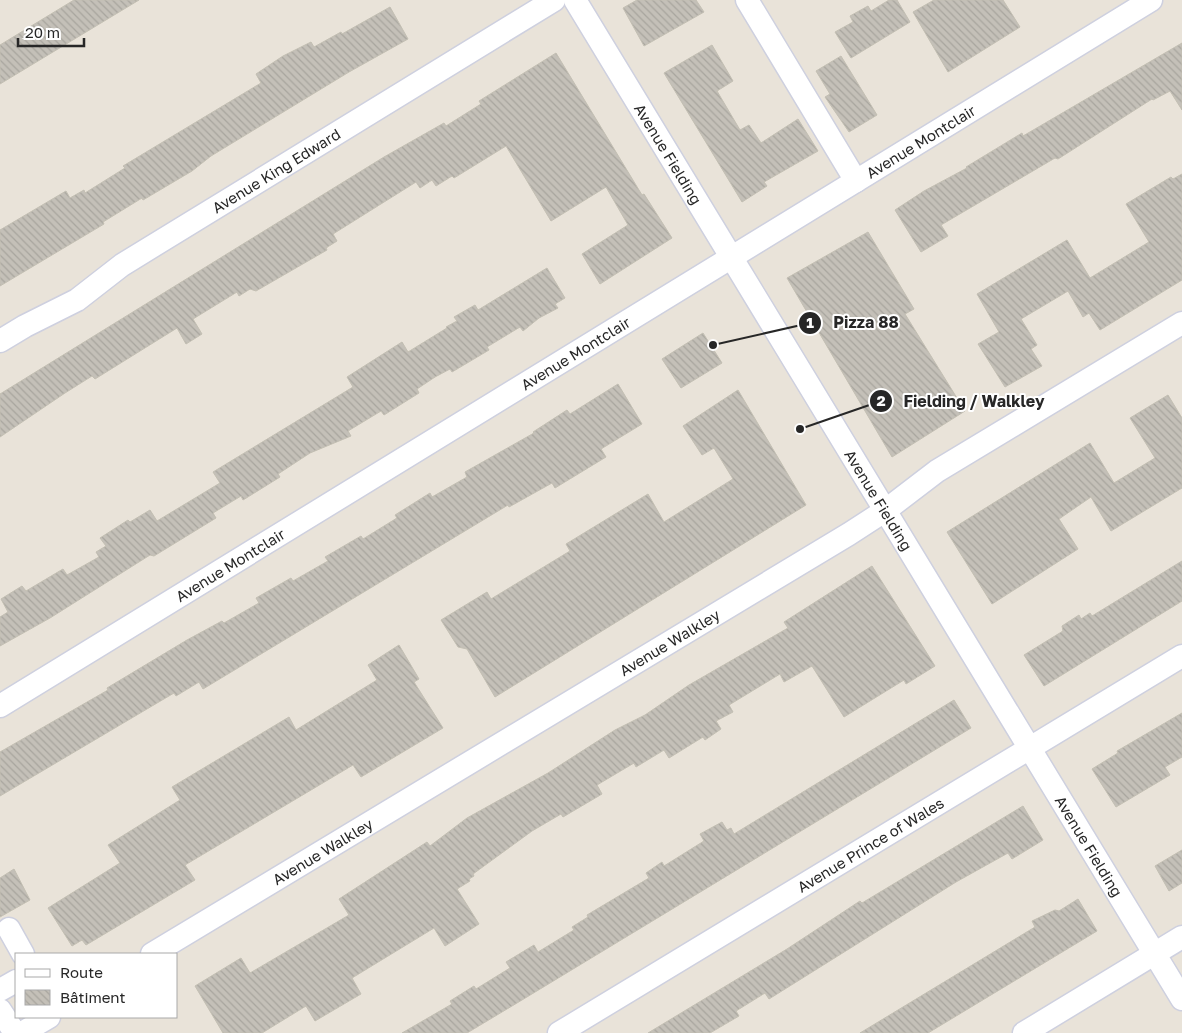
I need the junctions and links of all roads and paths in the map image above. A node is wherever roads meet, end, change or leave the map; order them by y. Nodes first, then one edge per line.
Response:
1 (554, 0) edge
2 (575, 0) edge
3 (747, 0) edge
4 (1151, 0) edge
5 (856, 181) junction
6 (732, 257) junction
7 (1182, 323) edge
8 (0, 341) edge
9 (886, 510) junction
10 (1182, 656) edge
11 (0, 706) edge
12 (1030, 747) junction
13 (10, 930) dead end
14 (1182, 937) edge
15 (22, 953) edge
16 (154, 953) edge
17 (1155, 954) junction
18 (15, 982) edge
19 (0, 990) edge
20 (1182, 999) edge
21 (0, 1010) edge
22 (46, 1018) edge
23 (15, 1033) edge
24 (22, 1033) edge
25 (558, 1033) edge
26 (1024, 1033) edge

1 - 8 street, Avenue King Edward
2 - 6 street, Avenue Fielding
3 - 5 street
4 - 5 street, Avenue Montclair
5 - 6 street, Avenue Montclair
6 - 9 street, Avenue Fielding
6 - 11 street, Avenue Montclair
7 - 9 street, Avenue Walkley
9 - 12 street, Avenue Fielding
9 - 16 street, Avenue Walkley
10 - 12 street, Avenue Prince of Wales
12 - 17 street, Avenue Fielding
12 - 25 street, Avenue Prince of Wales
13 - 15 street
14 - 17 street
17 - 20 street, Avenue Fielding
17 - 26 street
18 - 19 street
21 - 23 street
22 - 24 street

